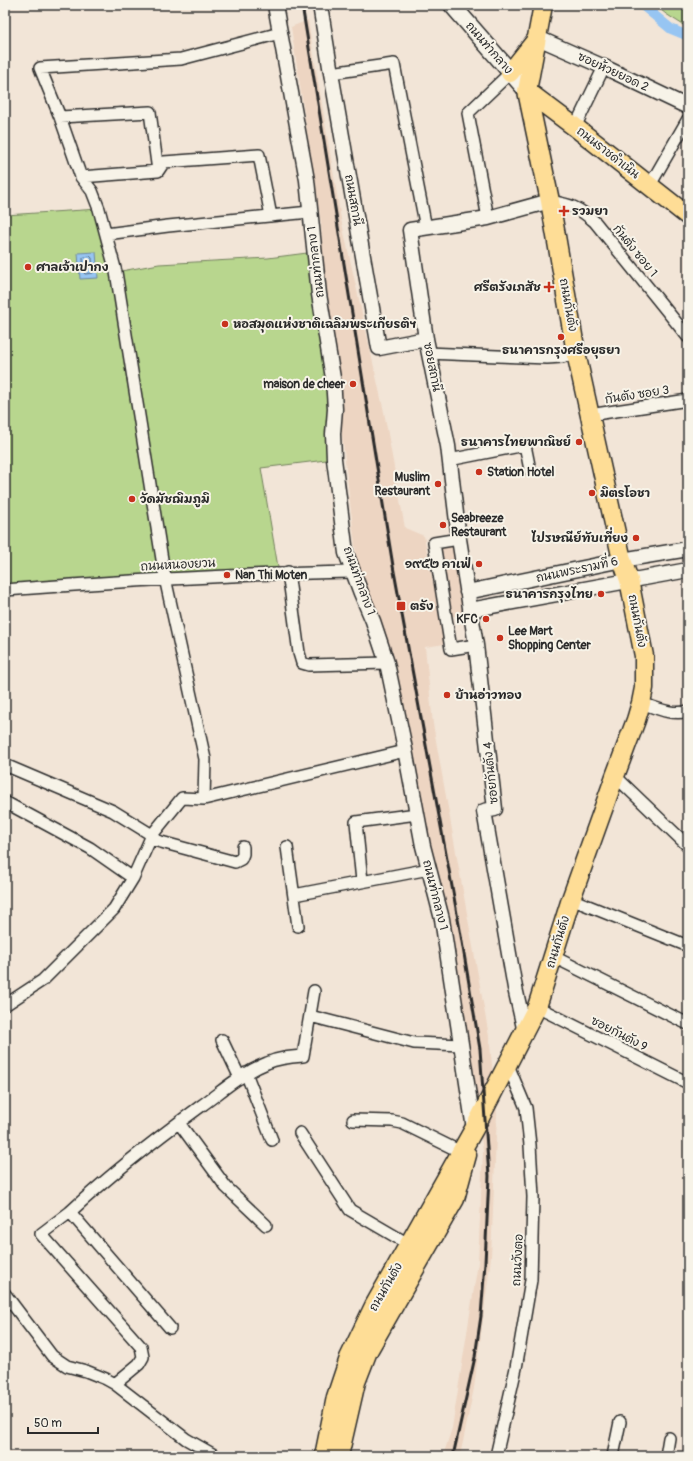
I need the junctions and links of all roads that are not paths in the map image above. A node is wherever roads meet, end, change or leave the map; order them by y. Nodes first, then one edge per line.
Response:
1 (275, 5) edge
2 (320, 5) edge
3 (452, 5) edge
4 (543, 5) edge
5 (280, 34) junction
6 (538, 38) junction
7 (604, 67) junction
8 (331, 73) junction
9 (510, 73) junction
10 (527, 91) junction
11 (688, 107) edge
12 (553, 110) junction
13 (60, 117) junction
14 (688, 119) edge
15 (575, 127) junction
16 (536, 136) junction
17 (158, 171) junction
18 (81, 176) junction
19 (650, 185) junction
20 (550, 201) junction
21 (310, 212) junction
22 (271, 216) junction
23 (688, 216) edge
24 (488, 218) junction
25 (426, 228) junction
26 (106, 234) junction
27 (688, 337) edge
28 (426, 339) junction
29 (428, 353) junction
30 (576, 353) junction
31 (688, 400) edge
32 (589, 416) junction
33 (449, 460) junction
34 (530, 470) dead end
35 (459, 539) junction
36 (688, 549) edge
37 (622, 560) junction
38 (688, 570) edge
39 (288, 572) junction
40 (353, 572) junction
41 (464, 573) joint
42 (166, 578) junction
43 (629, 580) junction
44 (5, 590) edge
45 (467, 592) junction
46 (470, 610) junction
47 (476, 645) junction
48 (387, 663) junction
49 (641, 703) junction
50 (688, 711) edge
51 (405, 751) junction
52 (5, 765) edge
53 (615, 776) junction
54 (204, 799) junction
55 (5, 802) edge
56 (417, 814) junction
57 (151, 837) junction
58 (688, 846) edge
59 (243, 847) dead end
60 (287, 847) dead end
61 (429, 869) junction
62 (133, 878) junction
63 (362, 881) junction
64 (294, 895) junction
65 (571, 899) junction
66 (298, 926) dead end
67 (688, 946) edge
68 (554, 957) junction
69 (314, 991) dead end
70 (5, 1005) edge
71 (537, 1007) junction
72 (310, 1016) junction
73 (688, 1024) edge
74 (525, 1032) junction
75 (222, 1040) dead end
76 (462, 1045) junction
77 (508, 1065) junction
78 (243, 1076) junction
79 (688, 1083) edge
80 (353, 1120) dead end
81 (179, 1123) junction
82 (474, 1129) junction
83 (300, 1133) dead end
84 (272, 1140) dead end
85 (461, 1152) junction
86 (70, 1212) junction
87 (266, 1226) dead end
88 (410, 1245) junction
89 (5, 1294) edge
90 (170, 1328) dead end
91 (115, 1384) junction
92 (620, 1422) dead end
93 (669, 1438) dead end
94 (216, 1456) edge
95 (324, 1456) edge
96 (339, 1456) edge
97 (496, 1456) edge
98 (613, 1456) edge
99 (666, 1456) edge

1 - 5 street, ถนนท่ากลาง 1
2 - 8 street, ถนนสถานี
3 - 9 main road, ถนนท่ากลาง
4 - 6 main road
5 - 13 street
5 - 21 street, ถนนท่ากลาง 1
6 - 7 street, ซอยห้วยยอด 2
6 - 9 main road
6 - 10 main road
7 - 11 street, ซอยห้วยยอด 2
7 - 15 street
8 - 25 street
8 - 28 street, ถนนสถานี
9 - 10 main road, ถนนท่ากลาง
9 - 24 street
10 - 12 main road, ถนนราชดำเนิน
10 - 16 main road, ถนนกันตัง
12 - 15 main road, ถนนราชดำเนิน
12 - 16 main road
13 - 17 street
13 - 18 street
14 - 19 street
15 - 19 main road, ถนนราชดำเนิน
16 - 20 main road, ถนนกันตัง
17 - 18 street
17 - 22 street
18 - 26 street
19 - 23 main road, ถนนราชดำเนิน
20 - 24 street, ซอยสถานี
20 - 27 street, กันตัง ซอย 1
20 - 30 main road, ถนนกันตัง
21 - 22 street
21 - 40 street, ถนนท่ากลาง 1
22 - 26 street
24 - 25 street, ซอยสถานี
25 - 28 street, ซอยสถานี
26 - 42 street
28 - 29 street, ซอยสถานี
29 - 30 street
29 - 33 street, ซอยสถานี
30 - 32 main road, ถนนกันตัง
31 - 32 street, กันตัง ซอย 3
32 - 37 main road, ถนนกันตัง
33 - 34 street
33 - 35 street, ซอยสถานี
35 - 41 street, ซอยสถานี
35 - 47 street
36 - 37 street, ถนนพระรามที่ 6
37 - 43 main road, ถนนกันตัง
37 - 45 street, ถนนพระรามที่ 6
38 - 43 street, ถนนพระรามที่ 6
39 - 40 street, ถนนหนองยวน
39 - 42 street, ถนนหนองยวน
39 - 48 street
40 - 48 street, ถนนท่ากลาง 1
41 - 45 street, ซอยกันตัง 4
42 - 44 street, ถนนหนองยวน
42 - 54 street
43 - 46 street, ถนนพระรามที่ 6
43 - 49 main road, ถนนกันตัง
45 - 46 street, ซอยกันตัง 4
46 - 47 street, ซอยกันตัง 4
47 - 74 street, ซอยกันตัง 4
48 - 51 street, ถนนท่ากลาง 1
49 - 50 street
49 - 53 main road, ถนนกันตัง
51 - 54 street
51 - 56 street, ถนนท่ากลาง 1
52 - 57 street
53 - 58 street
53 - 65 main road, ถนนกันตัง
54 - 57 street
55 - 62 street
56 - 61 street, ถนนท่ากลาง 1
56 - 63 street
57 - 59 street
57 - 62 street
60 - 64 street
61 - 63 street
61 - 76 street, ถนนท่ากลาง 1
62 - 70 street
63 - 64 street
64 - 66 street
65 - 67 street
65 - 68 main road, ถนนกันตัง
68 - 71 main road, ถนนกันตัง
68 - 73 street
69 - 72 street
71 - 74 main road, ถนนกันตัง
71 - 79 street, ซอยกันตัง 9
72 - 76 street
72 - 78 street
74 - 77 main road, ถนนกันตัง
75 - 78 street
76 - 82 street, ถนนท่ากลาง 1
77 - 82 main road, ถนนกันตัง
77 - 97 street, ถนนวังตอ
78 - 81 street
78 - 84 street
80 - 85 street
81 - 86 street
81 - 87 street
82 - 85 main road, ถนนกันตัง
82 - 96 main road, ถนนกันตัง
83 - 88 street
85 - 88 main road, ถนนกันตัง
86 - 90 street
86 - 91 street
88 - 95 main road, ถนนกันตัง
89 - 91 street
91 - 94 street
92 - 98 street
93 - 99 street

